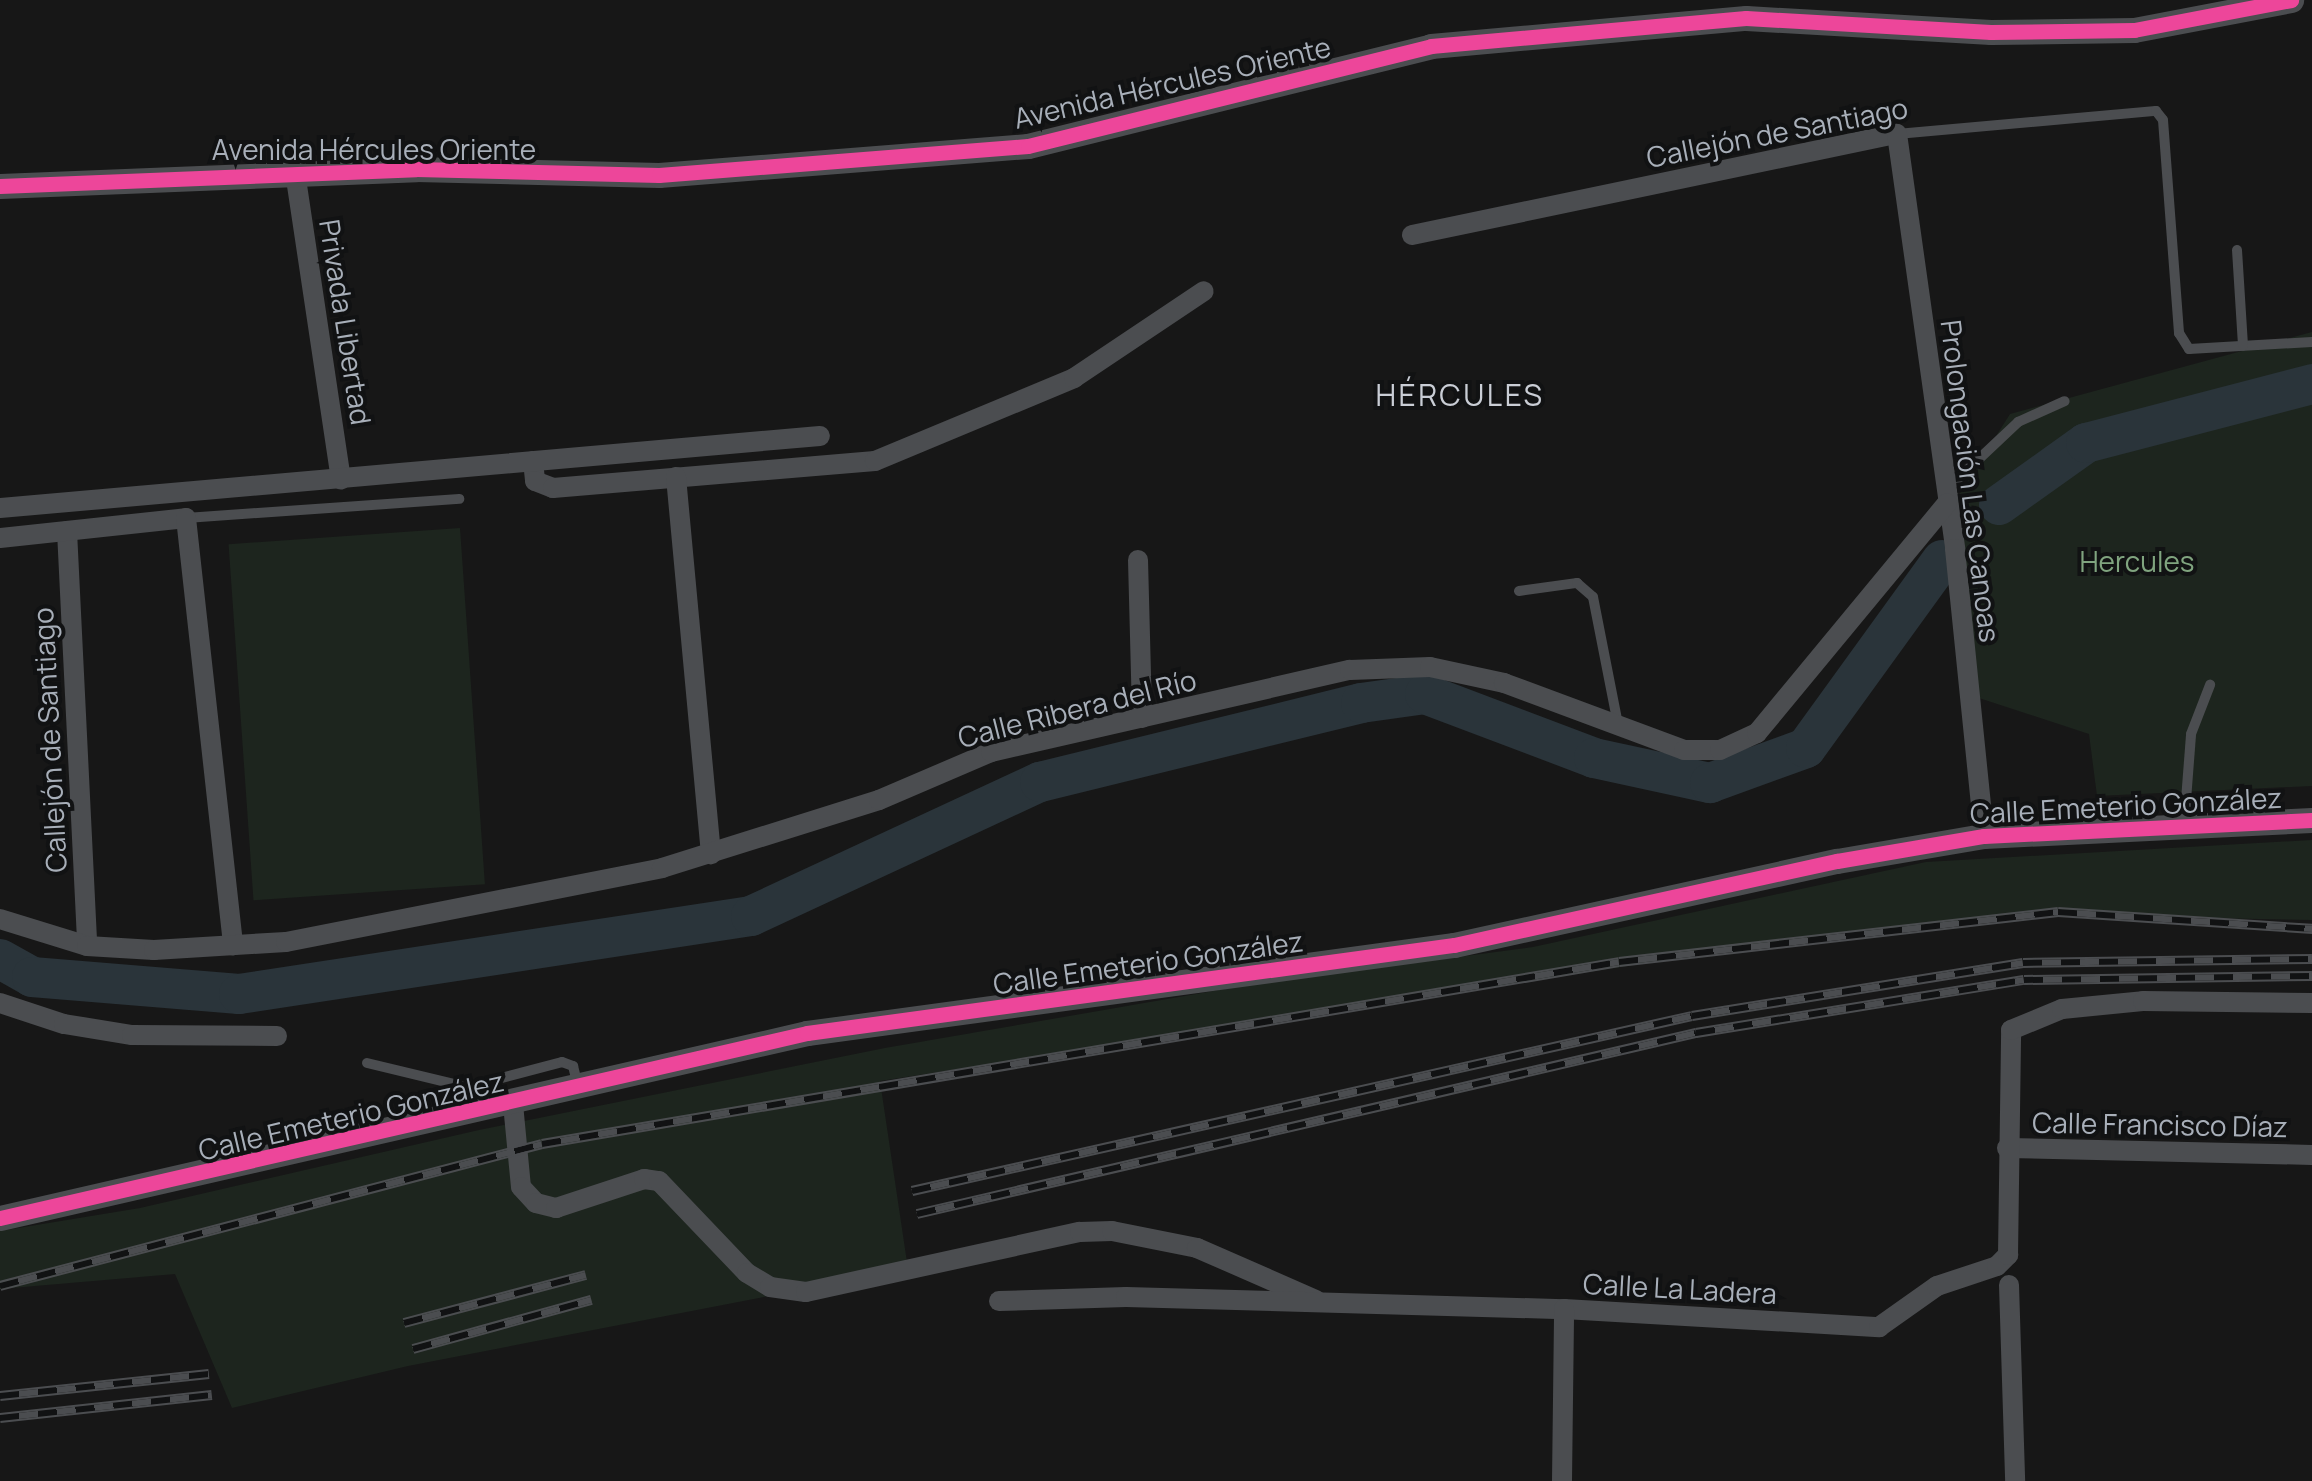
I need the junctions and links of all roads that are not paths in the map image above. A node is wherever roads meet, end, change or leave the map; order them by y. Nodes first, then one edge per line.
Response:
1 (2291, 0) edge
2 (1897, 134) junction
3 (295, 172) junction
4 (0, 186) edge
5 (1412, 235) dead end
6 (2237, 250) dead end
7 (1204, 291) dead end
8 (2312, 342) edge
9 (2243, 346) junction
10 (2065, 401) dead end
11 (820, 436) dead end
12 (533, 461) junction
13 (676, 477) junction
14 (342, 480) junction
15 (1947, 496) junction
16 (459, 499) dead end
17 (0, 508) edge
18 (186, 518) junction
19 (67, 531) junction
20 (0, 538) edge
21 (1138, 560) dead end
22 (1519, 591) dead end
23 (2210, 686) dead end
24 (1142, 718) junction
25 (1618, 726) junction
26 (2312, 820) edge
27 (2184, 827) junction
28 (1984, 836) junction
29 (710, 854) junction
30 (0, 919) edge
31 (233, 945) junction
32 (87, 946) junction
33 (0, 1003) edge
34 (2312, 1003) edge
35 (276, 1036) dead end
36 (367, 1063) dead end
37 (578, 1088) junction
38 (513, 1104) junction
39 (2006, 1148) junction
40 (2312, 1155) edge
41 (0, 1218) edge
42 (2009, 1286) dead end
43 (999, 1301) dead end
44 (1327, 1305) junction
45 (1564, 1309) junction
46 (1562, 1481) edge
47 (2015, 1481) edge

1 - 3 street, Avenida Hércules Oriente
2 - 5 street, Callejón de Santiago
2 - 9 lane, Callejón de Santiago
2 - 15 street, Prolongación Las Canoas
3 - 4 street, Avenida Hércules Oriente
3 - 14 street, Privada Libertad
6 - 9 lane
7 - 13 street
8 - 9 lane
10 - 15 lane
11 - 12 street
12 - 13 street
12 - 14 street
13 - 29 street
14 - 17 street
15 - 25 street, Calle Ribera del Río
15 - 28 street, Prolongación Las Canoas
16 - 18 lane
18 - 19 street
18 - 31 street
19 - 20 street
19 - 32 street, Callejón de Santiago
21 - 24 street
22 - 25 lane
23 - 27 lane
24 - 25 street, Calle Ribera del Río
24 - 29 street, Calle Ribera del Río
26 - 27 street, Calle Emeterio González
27 - 28 street, Calle Emeterio González
28 - 37 street, Calle Emeterio González
29 - 31 street, Calle Ribera del Río
30 - 32 street, Calle Ribera del Río
31 - 32 street, Calle Ribera del Río
33 - 35 street
34 - 39 street
36 - 37 lane
37 - 38 street, Calle Emeterio González
38 - 41 street, Calle Emeterio González
38 - 44 street, Calle La Ladera
39 - 40 street, Calle Francisco Díaz
39 - 45 street, Calle La Ladera
42 - 47 street
43 - 44 street, Calle La Ladera
44 - 45 street, Calle La Ladera
45 - 46 street

